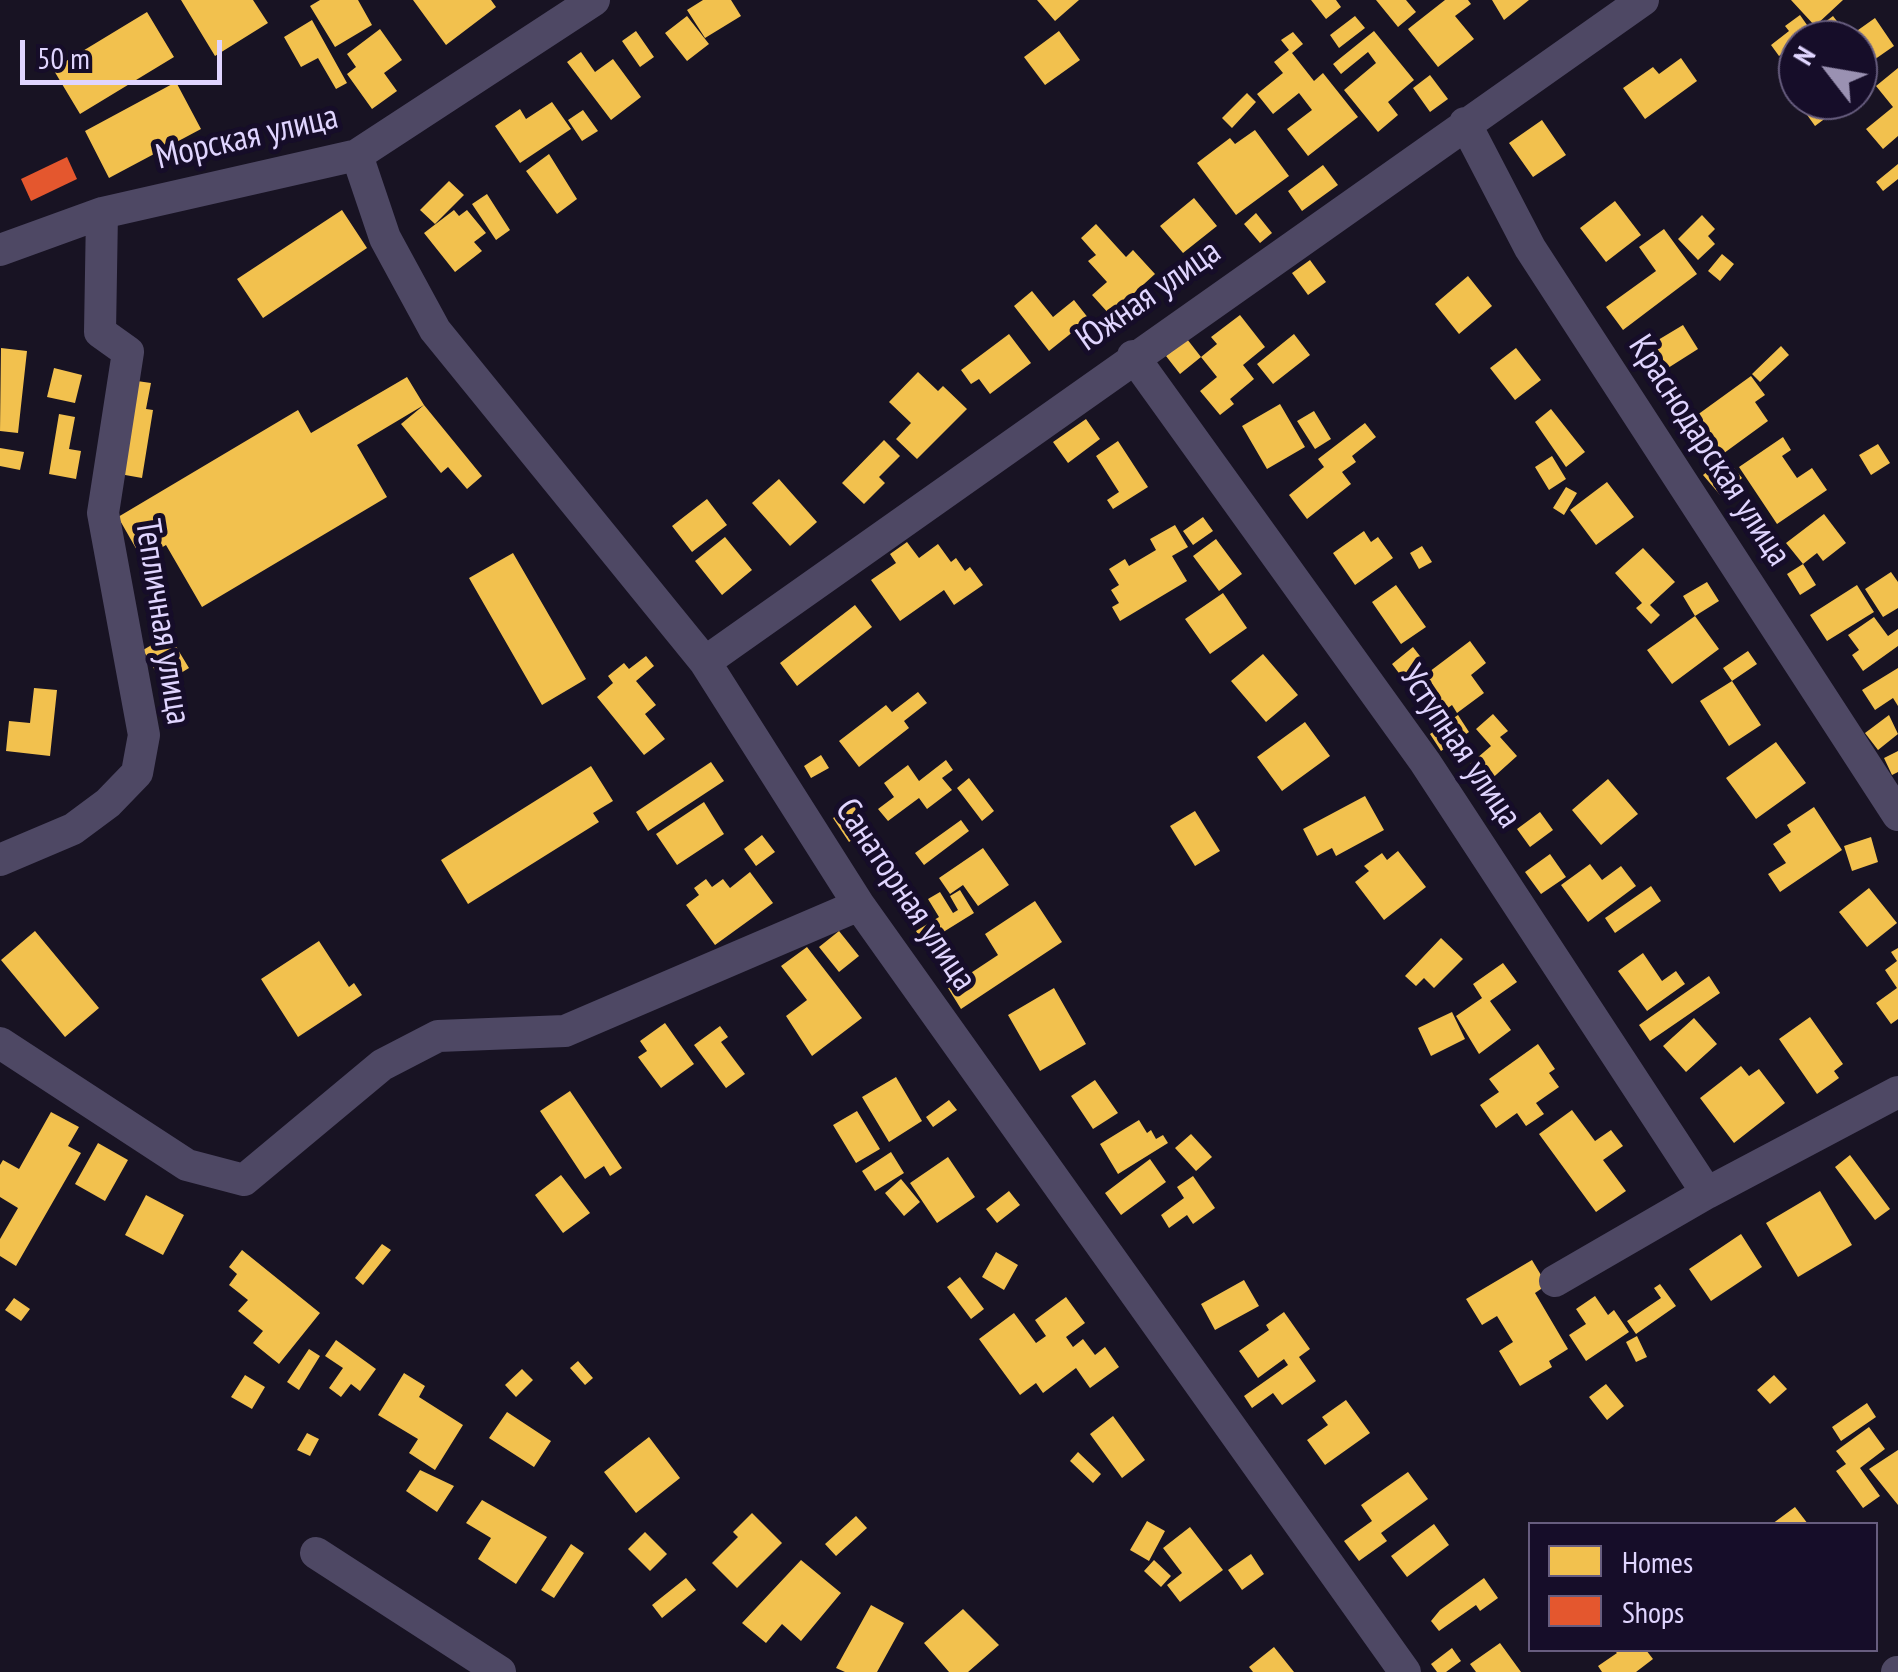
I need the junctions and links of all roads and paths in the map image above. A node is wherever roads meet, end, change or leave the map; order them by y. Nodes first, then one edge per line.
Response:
1 (594, 0) edge
2 (1643, 0) edge
3 (1465, 122) junction
4 (357, 156) junction
5 (102, 213) junction
6 (0, 250) edge
7 (1133, 356) junction
8 (704, 662) junction
9 (1898, 815) edge
10 (7, 849) edge
11 (860, 905) junction
12 (0, 1043) edge
13 (1898, 1092) edge
14 (1707, 1193) junction
15 (1555, 1281) dead end
16 (316, 1553) dead end
17 (500, 1672) edge
18 (1405, 1672) edge

1 - 4 street, Морская улица
2 - 3 street, Южная улица
3 - 7 street, Южная улица
3 - 9 street, Краснодарская улица
4 - 5 street, Морская улица
4 - 8 street, Санаторная улица
5 - 6 street, Морская улица
5 - 10 street, Тепличная улица
7 - 8 street, Южная улица
7 - 14 street, Уступная улица
8 - 11 street, Санаторная улица
11 - 12 street
11 - 18 street, Санаторная улица
13 - 14 street
14 - 15 street
16 - 17 street

